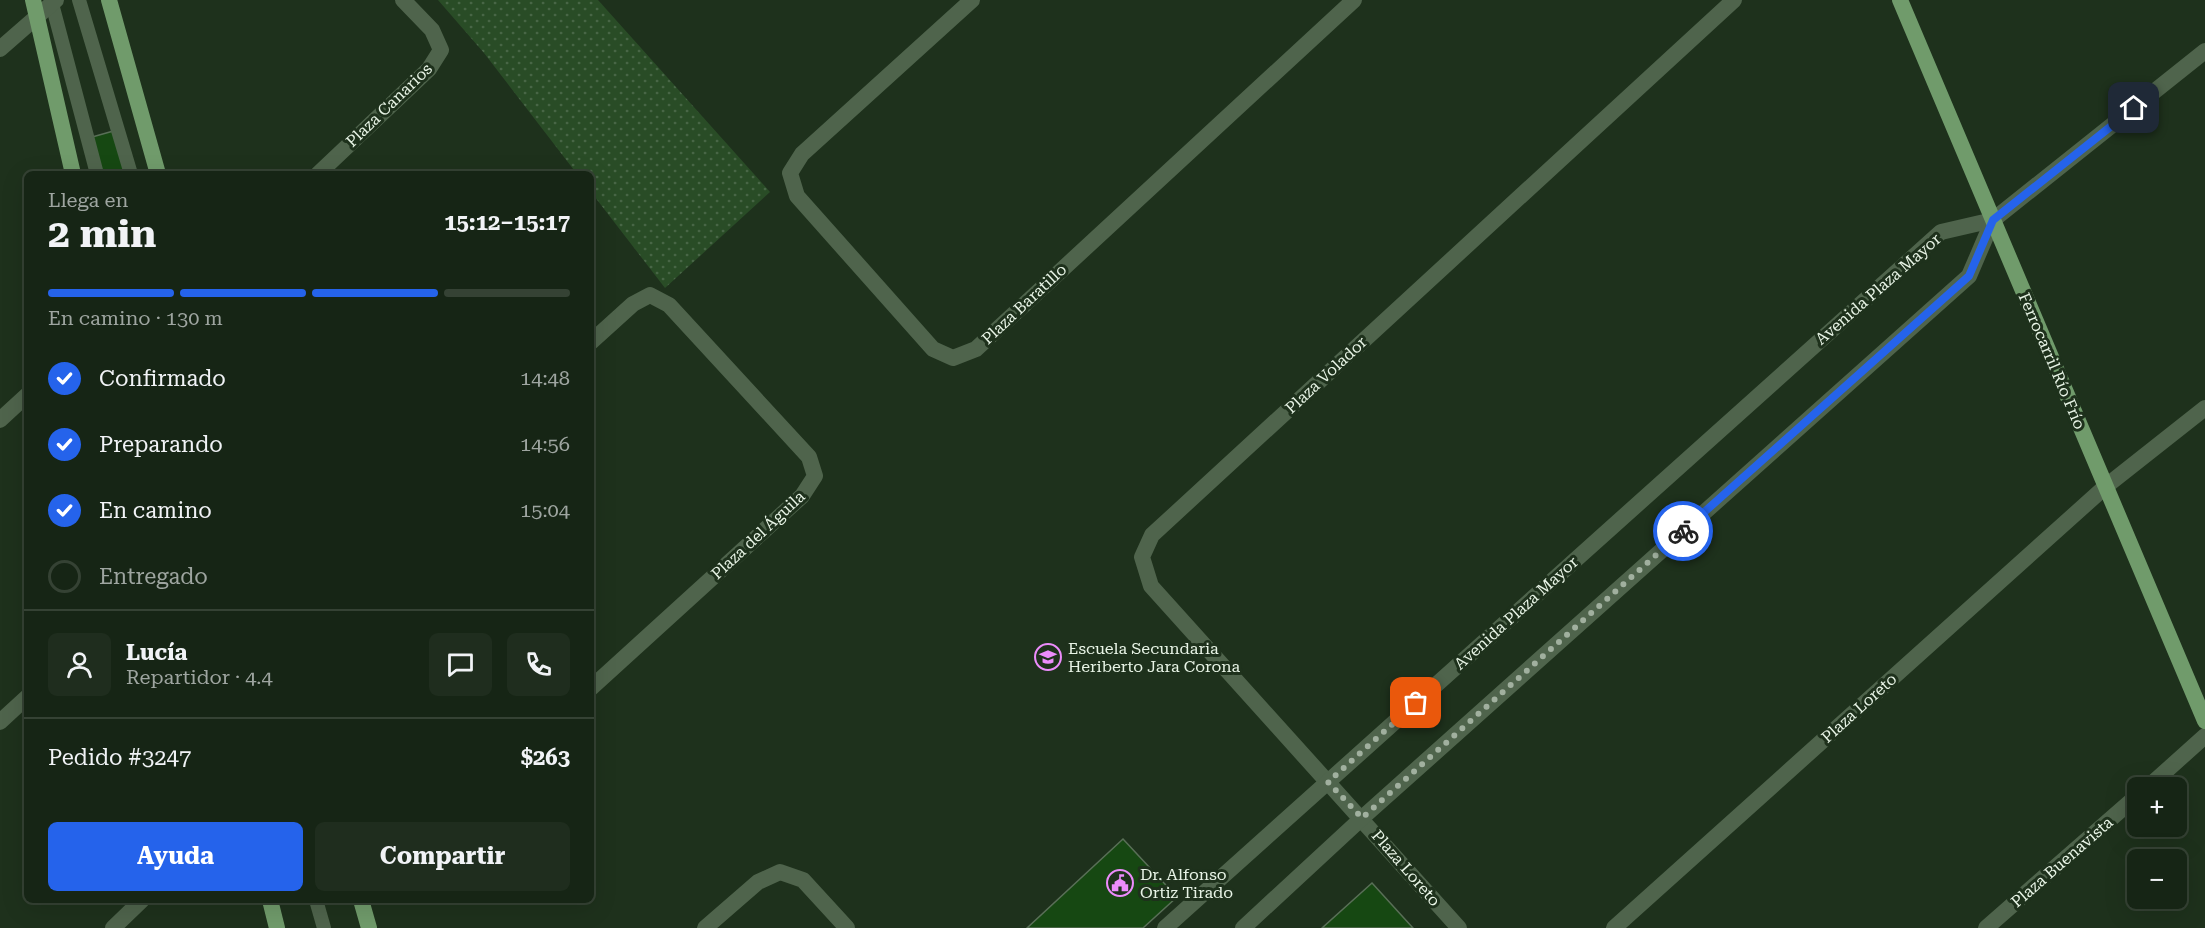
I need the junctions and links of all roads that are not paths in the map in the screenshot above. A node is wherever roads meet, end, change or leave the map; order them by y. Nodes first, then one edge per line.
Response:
1 (33, 0) edge
2 (79, 0) edge
3 (108, 0) edge
4 (403, 0) edge
5 (972, 0) edge
6 (1354, 0) edge
7 (1734, 0) edge
8 (1900, 0) edge
9 (53, 1) edge
10 (37, 17) junction
11 (0, 49) edge
12 (2205, 51) edge
13 (72, 171) edge
14 (96, 171) edge
15 (130, 171) edge
16 (157, 171) edge
17 (321, 171) edge
18 (1993, 220) junction
19 (594, 339) edge
20 (24, 398) edge
21 (2205, 408) edge
22 (0, 420) edge
23 (2105, 487) junction
24 (594, 685) edge
25 (24, 700) edge
26 (2205, 721) edge
27 (0, 722) edge
28 (2205, 736) edge
29 (2158, 777) edge
30 (1328, 782) junction
31 (2127, 805) edge
32 (1362, 818) junction
33 (139, 903) edge
34 (271, 903) edge
35 (317, 903) edge
36 (362, 903) edge
37 (113, 928) edge
38 (277, 928) edge
39 (324, 928) edge
40 (369, 928) edge
41 (705, 928) edge
42 (847, 928) edge
43 (1165, 928) edge
44 (1243, 928) edge
45 (1459, 928) edge
46 (1614, 928) edge
47 (1986, 928) edge

1 - 10 main road
2 - 15 lane
3 - 16 main road
4 - 17 street, Plaza Canarios
5 - 6 street, Plaza Baratillo
7 - 30 street, Plaza Volador
8 - 18 main road, Ferrocarril Río Frío
9 - 10 street
9 - 14 lane
10 - 11 street
10 - 13 main road
12 - 18 street
18 - 23 main road, Ferrocarril Río Frío
18 - 30 street, Avenida Plaza Mayor
18 - 32 street
19 - 24 street, Plaza del Águila
20 - 22 street
21 - 23 street, Plaza Loreto
23 - 26 main road, Ferrocarril Río Frío
23 - 46 street, Plaza Loreto
25 - 27 street
28 - 29 street
30 - 32 street, Plaza Loreto
30 - 43 street, Avenida Plaza Mayor
31 - 47 street, Plaza Buenavista
32 - 44 street
32 - 45 street, Plaza Loreto
33 - 37 street
34 - 38 main road
35 - 39 lane
36 - 40 main road
41 - 42 street

